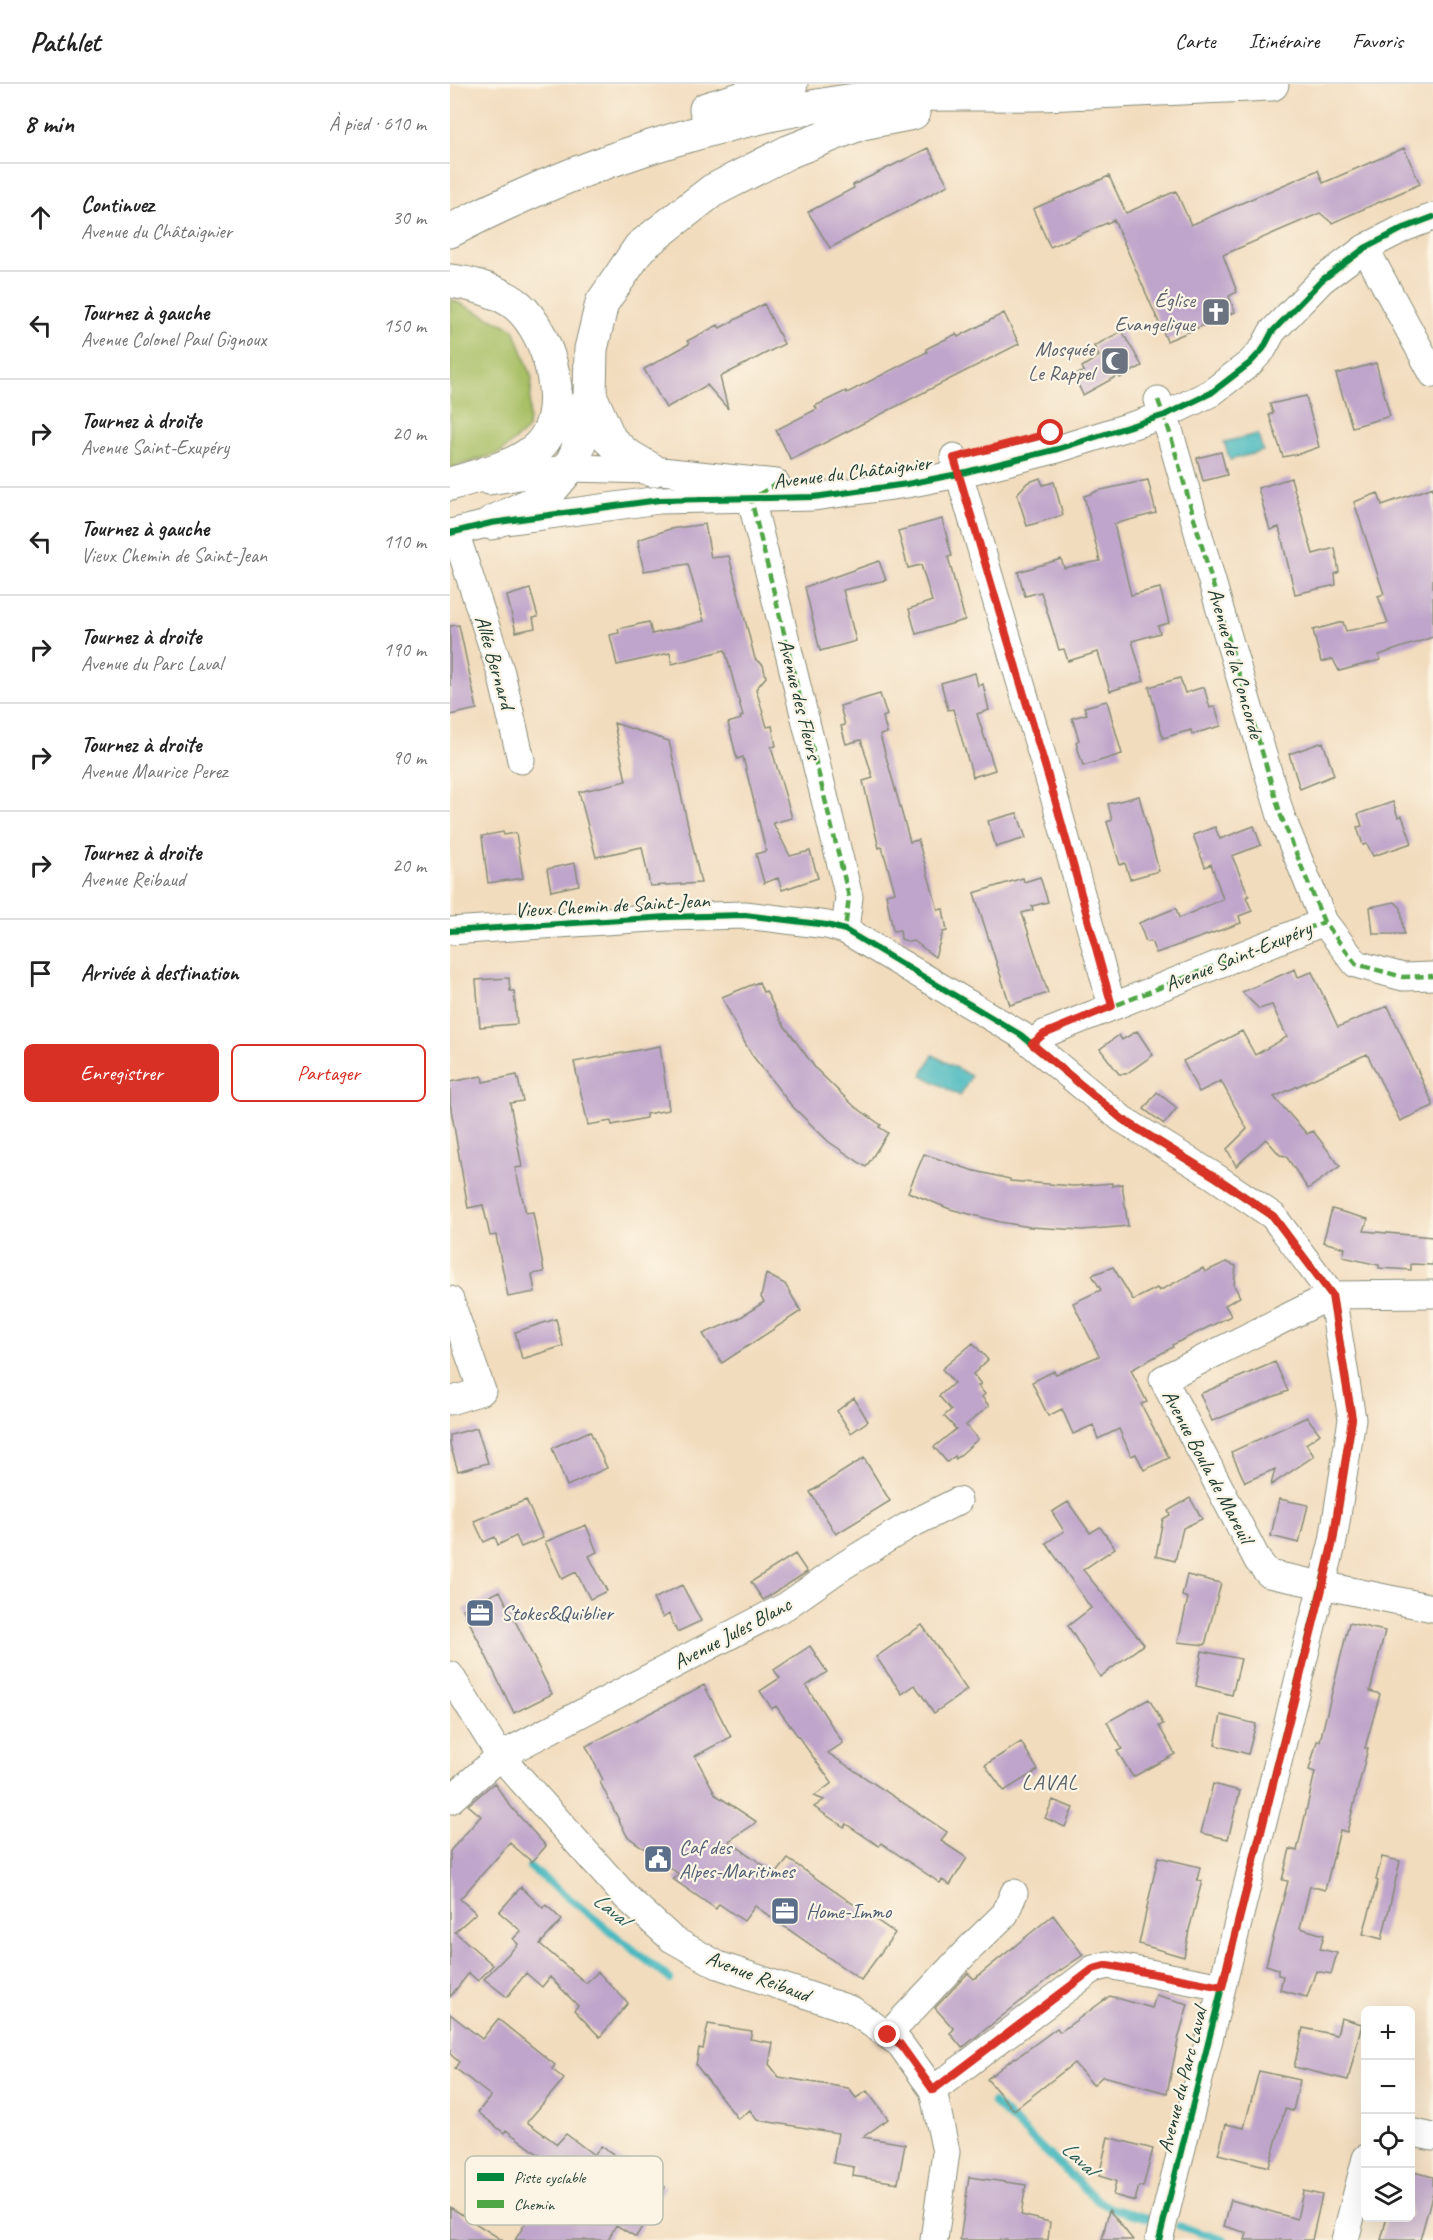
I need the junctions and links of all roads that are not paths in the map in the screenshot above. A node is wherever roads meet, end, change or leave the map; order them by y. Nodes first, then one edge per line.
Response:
1 (791, 84) edge
2 (1272, 84) edge
3 (1034, 94) junction
4 (450, 214) edge
5 (1433, 217) edge
6 (450, 231) edge
7 (1365, 248) junction
8 (450, 281) edge
9 (1433, 374) edge
10 (590, 395) junction
11 (1162, 407) junction
12 (956, 466) junction
13 (569, 468) junction
14 (652, 470) junction
15 (778, 483) junction
16 (450, 486) edge
17 (702, 487) junction
18 (751, 499) junction
19 (491, 524) junction
20 (452, 533) edge
21 (521, 760) dead end
22 (1324, 922) junction
23 (844, 930) junction
24 (450, 931) edge
25 (1433, 976) edge
26 (1112, 1006) junction
27 (1032, 1044) junction
28 (1433, 1294) edge
29 (1332, 1295) junction
30 (450, 1300) edge
31 (450, 1401) edge
32 (958, 1501) dead end
33 (1323, 1585) junction
34 (1433, 1608) edge
35 (450, 1675) edge
36 (500, 1756) junction
37 (450, 1800) edge
38 (1014, 1893) dead end
39 (1222, 1987) junction
40 (888, 2035) junction
41 (933, 2090) junction
42 (1415, 2133) edge
43 (1433, 2137) edge
44 (1362, 2168) edge
45 (934, 2240) edge
46 (1159, 2240) edge
47 (1345, 2240) edge

1 - 4 highway
2 - 3 highway
3 - 6 highway
3 - 10 highway
5 - 7 street, Avenue du Châtaignier
7 - 9 street
7 - 11 street, Avenue du Châtaignier
8 - 16 highway
10 - 13 highway
10 - 14 highway
11 - 12 street, Avenue du Châtaignier
11 - 22 street, Avenue de la Concorde
12 - 15 street, Avenue du Châtaignier
12 - 18 street, Avenue du Châtaignier
12 - 26 street
13 - 14 street, Avenue du Châtaignier
13 - 16 street, Avenue du Châtaignier
13 - 19 highway
14 - 17 street, Avenue du Châtaignier
15 - 17 street, Avenue du Châtaignier
15 - 18 street
17 - 18 street, Avenue du Châtaignier
17 - 19 street, Avenue du Châtaignier
18 - 23 street, Avenue des Fleurs
19 - 20 street, Avenue du Châtaignier
20 - 21 street, Allée Bernard
22 - 25 street, Avenue Saint-Exupéry
22 - 26 street, Avenue Saint-Exupéry
23 - 24 street, Vieux Chemin de Saint-Jean
23 - 27 street, Vieux Chemin de Saint-Jean
26 - 27 street, Avenue Saint-Exupéry
27 - 29 street, Vieux Chemin de Saint-Jean
28 - 29 street
29 - 33 street, Avenue du Parc Laval
29 - 33 street, Avenue Boula de Mareuil
30 - 31 street
32 - 36 street, Avenue Jules Blanc
33 - 34 street
33 - 39 street, Avenue du Parc Laval
35 - 36 street, Avenue Reibaud
36 - 37 street, Avenue Jules Blanc
36 - 40 street, Avenue Reibaud
38 - 40 street
39 - 41 street
39 - 46 street, Avenue du Parc Laval
40 - 41 street, Avenue Reibaud
41 - 45 street, Avenue Reibaud
42 - 43 street
44 - 47 street

